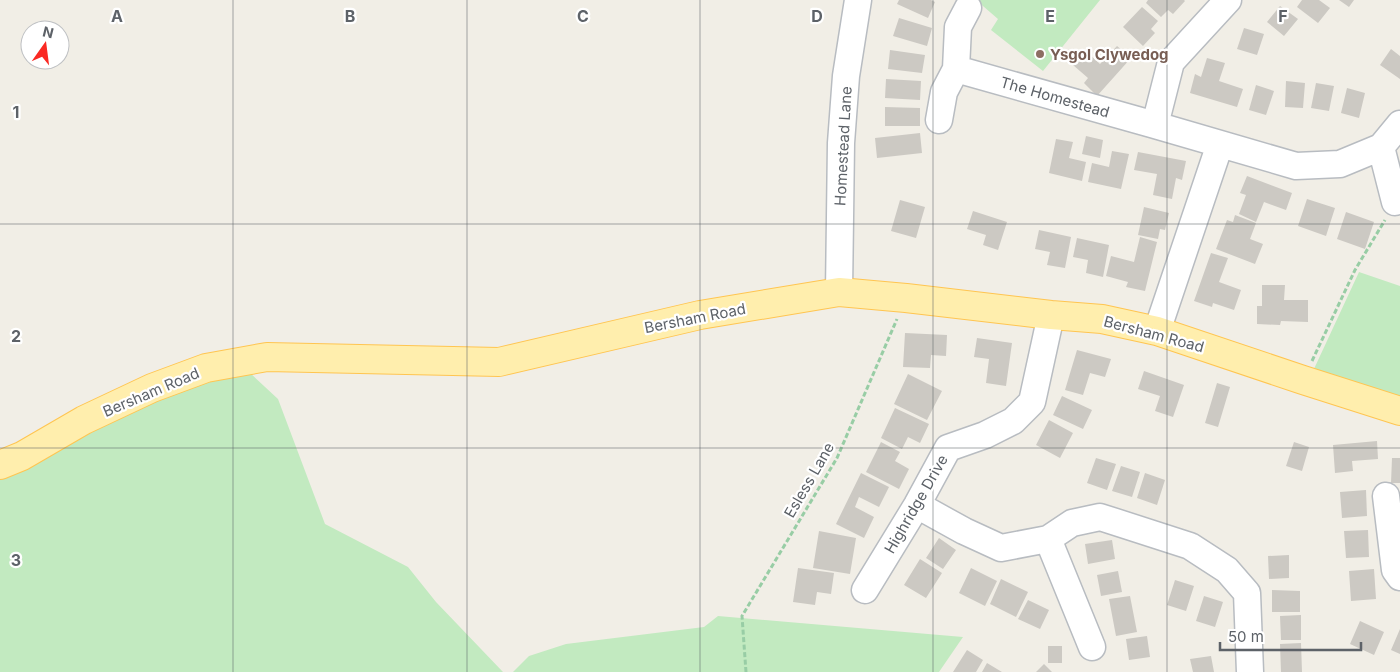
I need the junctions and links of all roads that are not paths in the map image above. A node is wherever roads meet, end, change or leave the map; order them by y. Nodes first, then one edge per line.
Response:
1 (858, 0) edge
2 (1228, 0) edge
3 (968, 8) dead end
4 (956, 69) junction
5 (939, 120) dead end
6 (1400, 124) edge
7 (1155, 125) junction
8 (1220, 144) junction
9 (1381, 147) junction
10 (1395, 202) road end
11 (839, 292) junction
12 (1051, 315) junction
13 (1157, 331) junction
14 (1400, 411) edge
15 (0, 465) edge
16 (1386, 496) dead end
17 (917, 505) junction
18 (1395, 524) edge
19 (1048, 539) junction
20 (1400, 576) edge
21 (865, 590) dead end
22 (1092, 647) dead end
23 (1250, 672) edge

1 - 11 street, Homestead Lane
2 - 7 street
3 - 4 street
4 - 5 street
4 - 7 street, The Homestead
6 - 9 street, The Homestead
7 - 8 street, The Homestead
8 - 9 street, The Homestead
8 - 13 street
9 - 10 street
11 - 12 main road, Bersham Road
11 - 15 main road, Bersham Road
12 - 13 main road, Bersham Road
12 - 17 street, Highridge Drive
13 - 14 main road, Bersham Road
16 - 18 street
17 - 19 street
17 - 21 street, Highridge Drive
18 - 20 street
19 - 22 street
19 - 23 street

